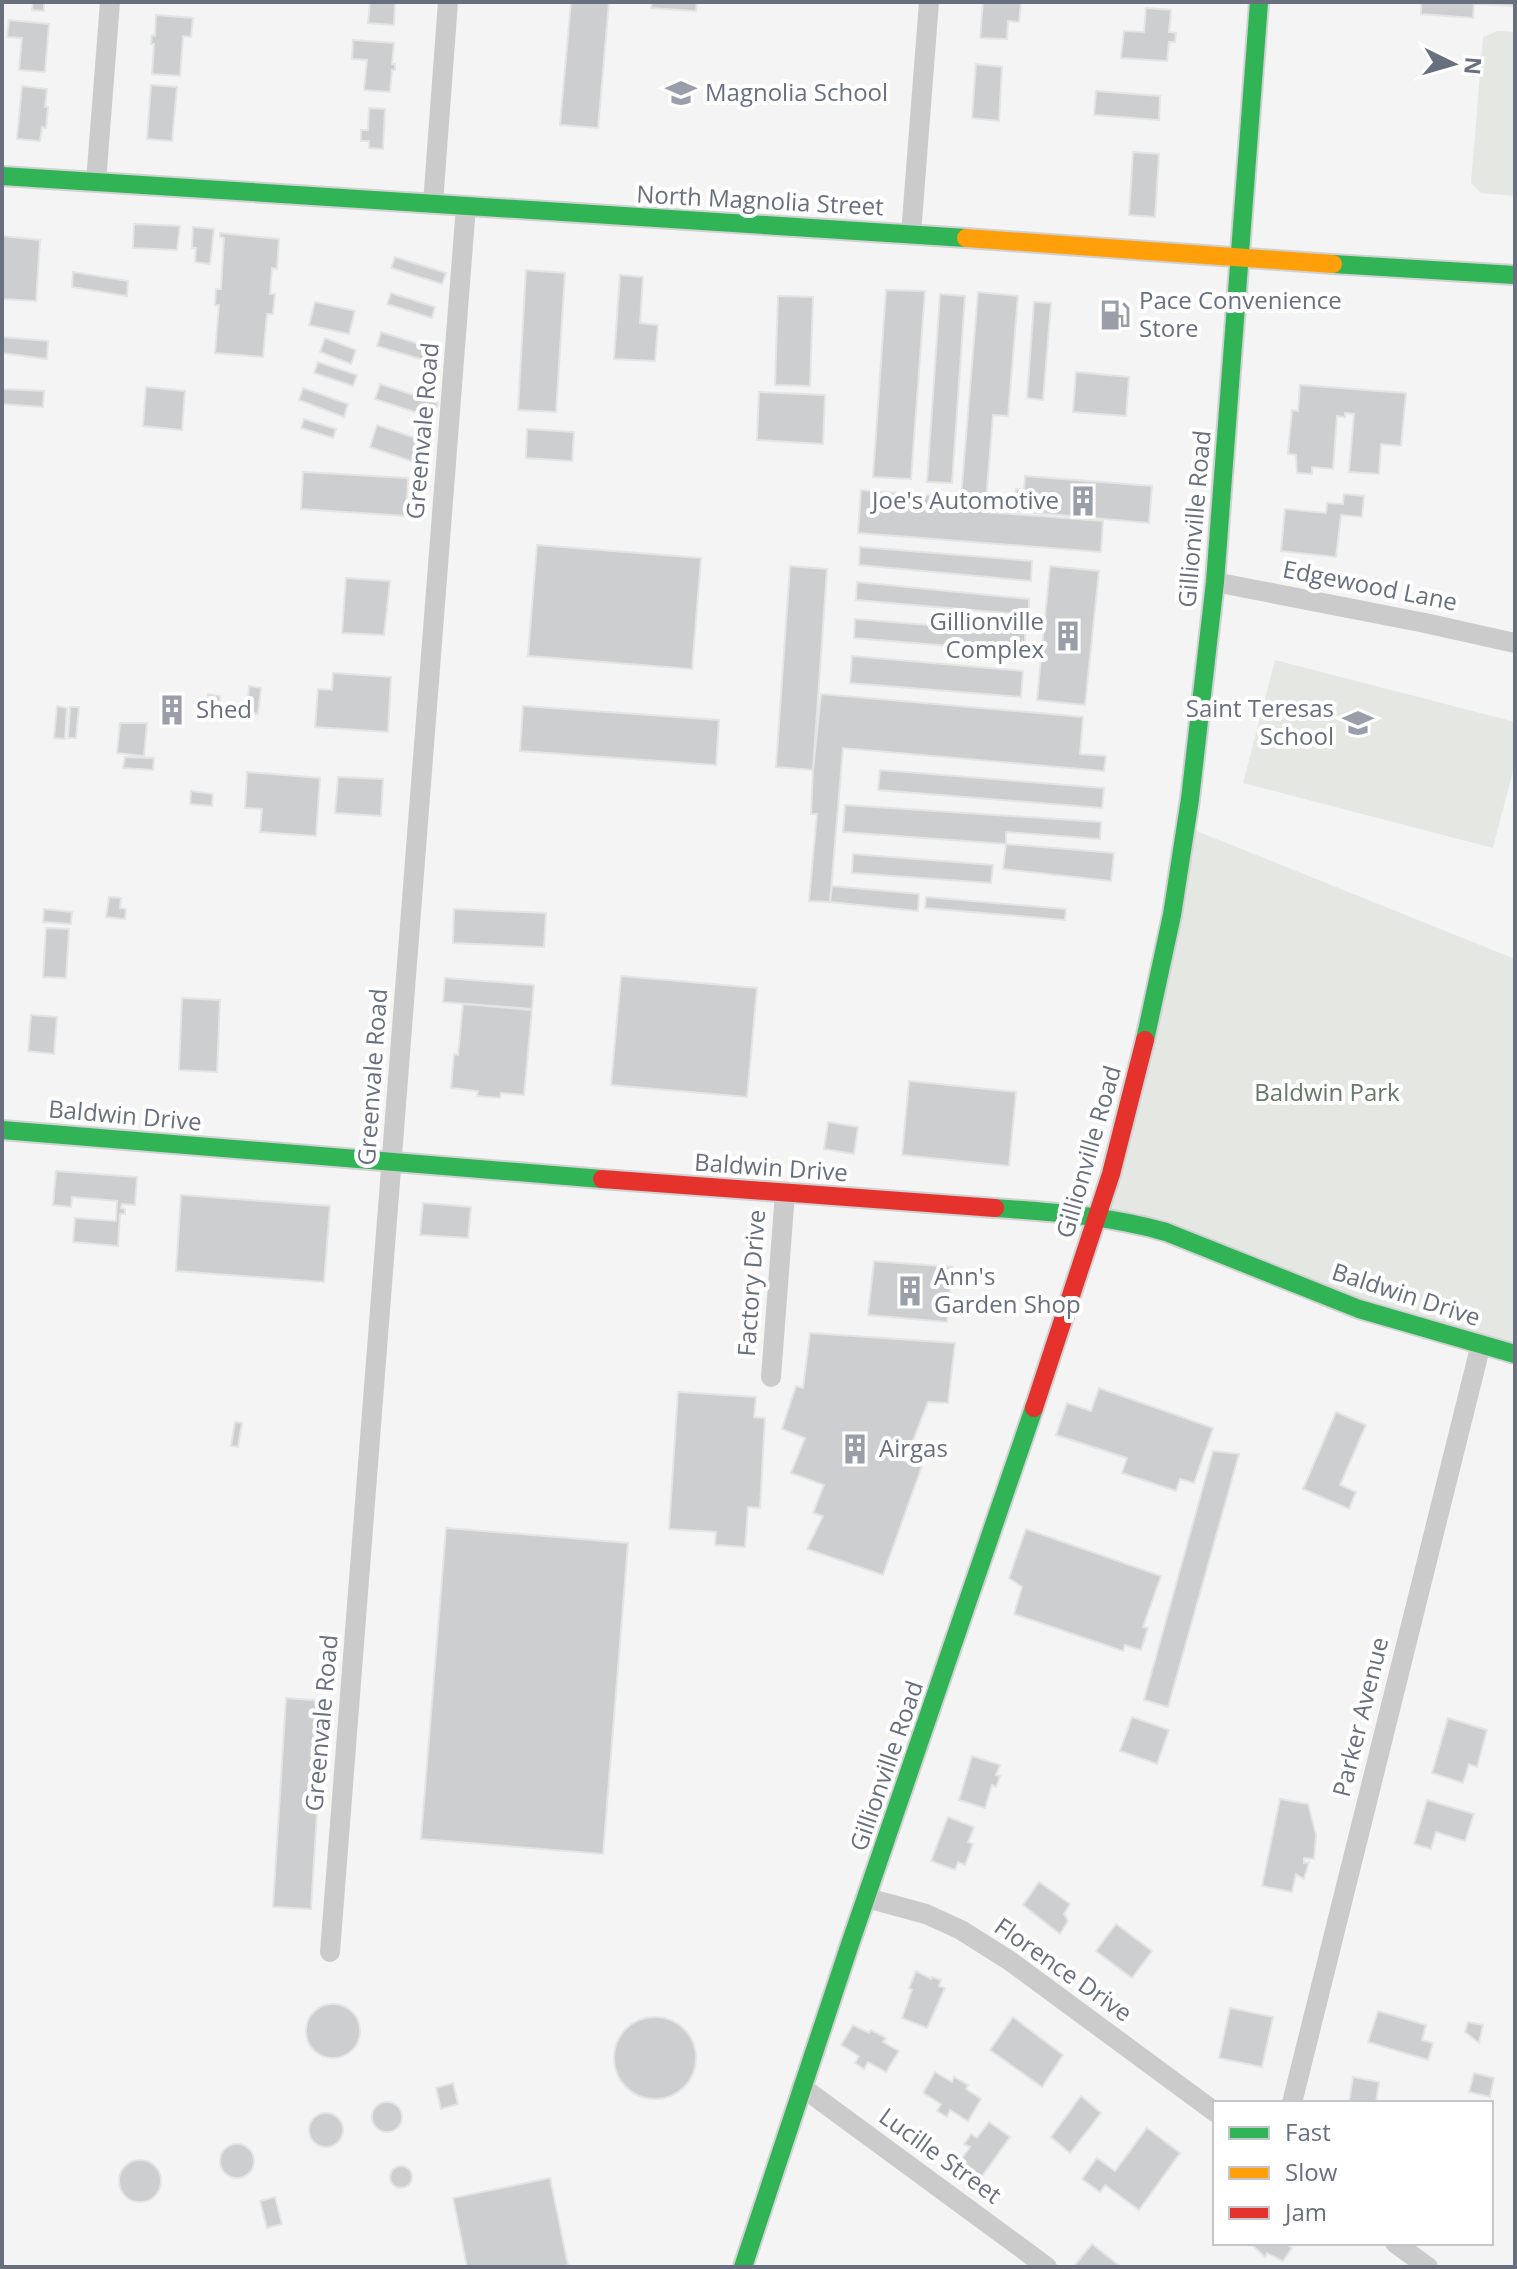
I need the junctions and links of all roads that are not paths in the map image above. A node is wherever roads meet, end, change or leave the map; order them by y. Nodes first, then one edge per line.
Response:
1 (110, 2) edge
2 (448, 2) edge
3 (929, 2) edge
4 (1259, 2) edge
5 (2, 176) edge
6 (96, 182) junction
7 (433, 203) junction
8 (466, 206) junction
9 (911, 234) junction
10 (1239, 257) junction
11 (1515, 275) edge
12 (1215, 582) junction
13 (1515, 643) edge
14 (2, 1130) edge
15 (392, 1162) junction
16 (785, 1193) junction
17 (1097, 1217) junction
18 (1481, 1344) junction
19 (1515, 1354) edge
20 (771, 1377) dead end
21 (867, 1898) junction
22 (330, 1952) dead end
23 (802, 2087) junction
24 (1292, 2101) edge
25 (1213, 2111) edge
26 (1398, 2245) edge
27 (743, 2267) edge
28 (1047, 2267) edge
29 (1428, 2267) edge

1 - 6 street
2 - 7 street
3 - 9 street
4 - 10 street, Gillionville Road
5 - 6 street, North Magnolia Street
6 - 7 street, North Magnolia Street
7 - 8 street, North Magnolia Street
8 - 9 street, North Magnolia Street
8 - 15 street, Greenvale Road
9 - 10 street, North Magnolia Street
10 - 11 street, North Magnolia Street
10 - 12 street, Gillionville Road
12 - 13 street, Edgewood Lane
12 - 17 street, Gillionville Road
14 - 15 street, Baldwin Drive
15 - 16 street, Baldwin Drive
15 - 22 street, Greenvale Road
16 - 17 street, Baldwin Drive
16 - 20 street, Factory Drive
17 - 18 street, Baldwin Drive
17 - 21 street, Gillionville Road
18 - 19 street, Baldwin Drive
18 - 24 street, Parker Avenue
21 - 23 street, Gillionville Road
21 - 25 street, Florence Drive
23 - 27 street, Gillionville Road
23 - 28 street, Lucille Street
26 - 29 street

